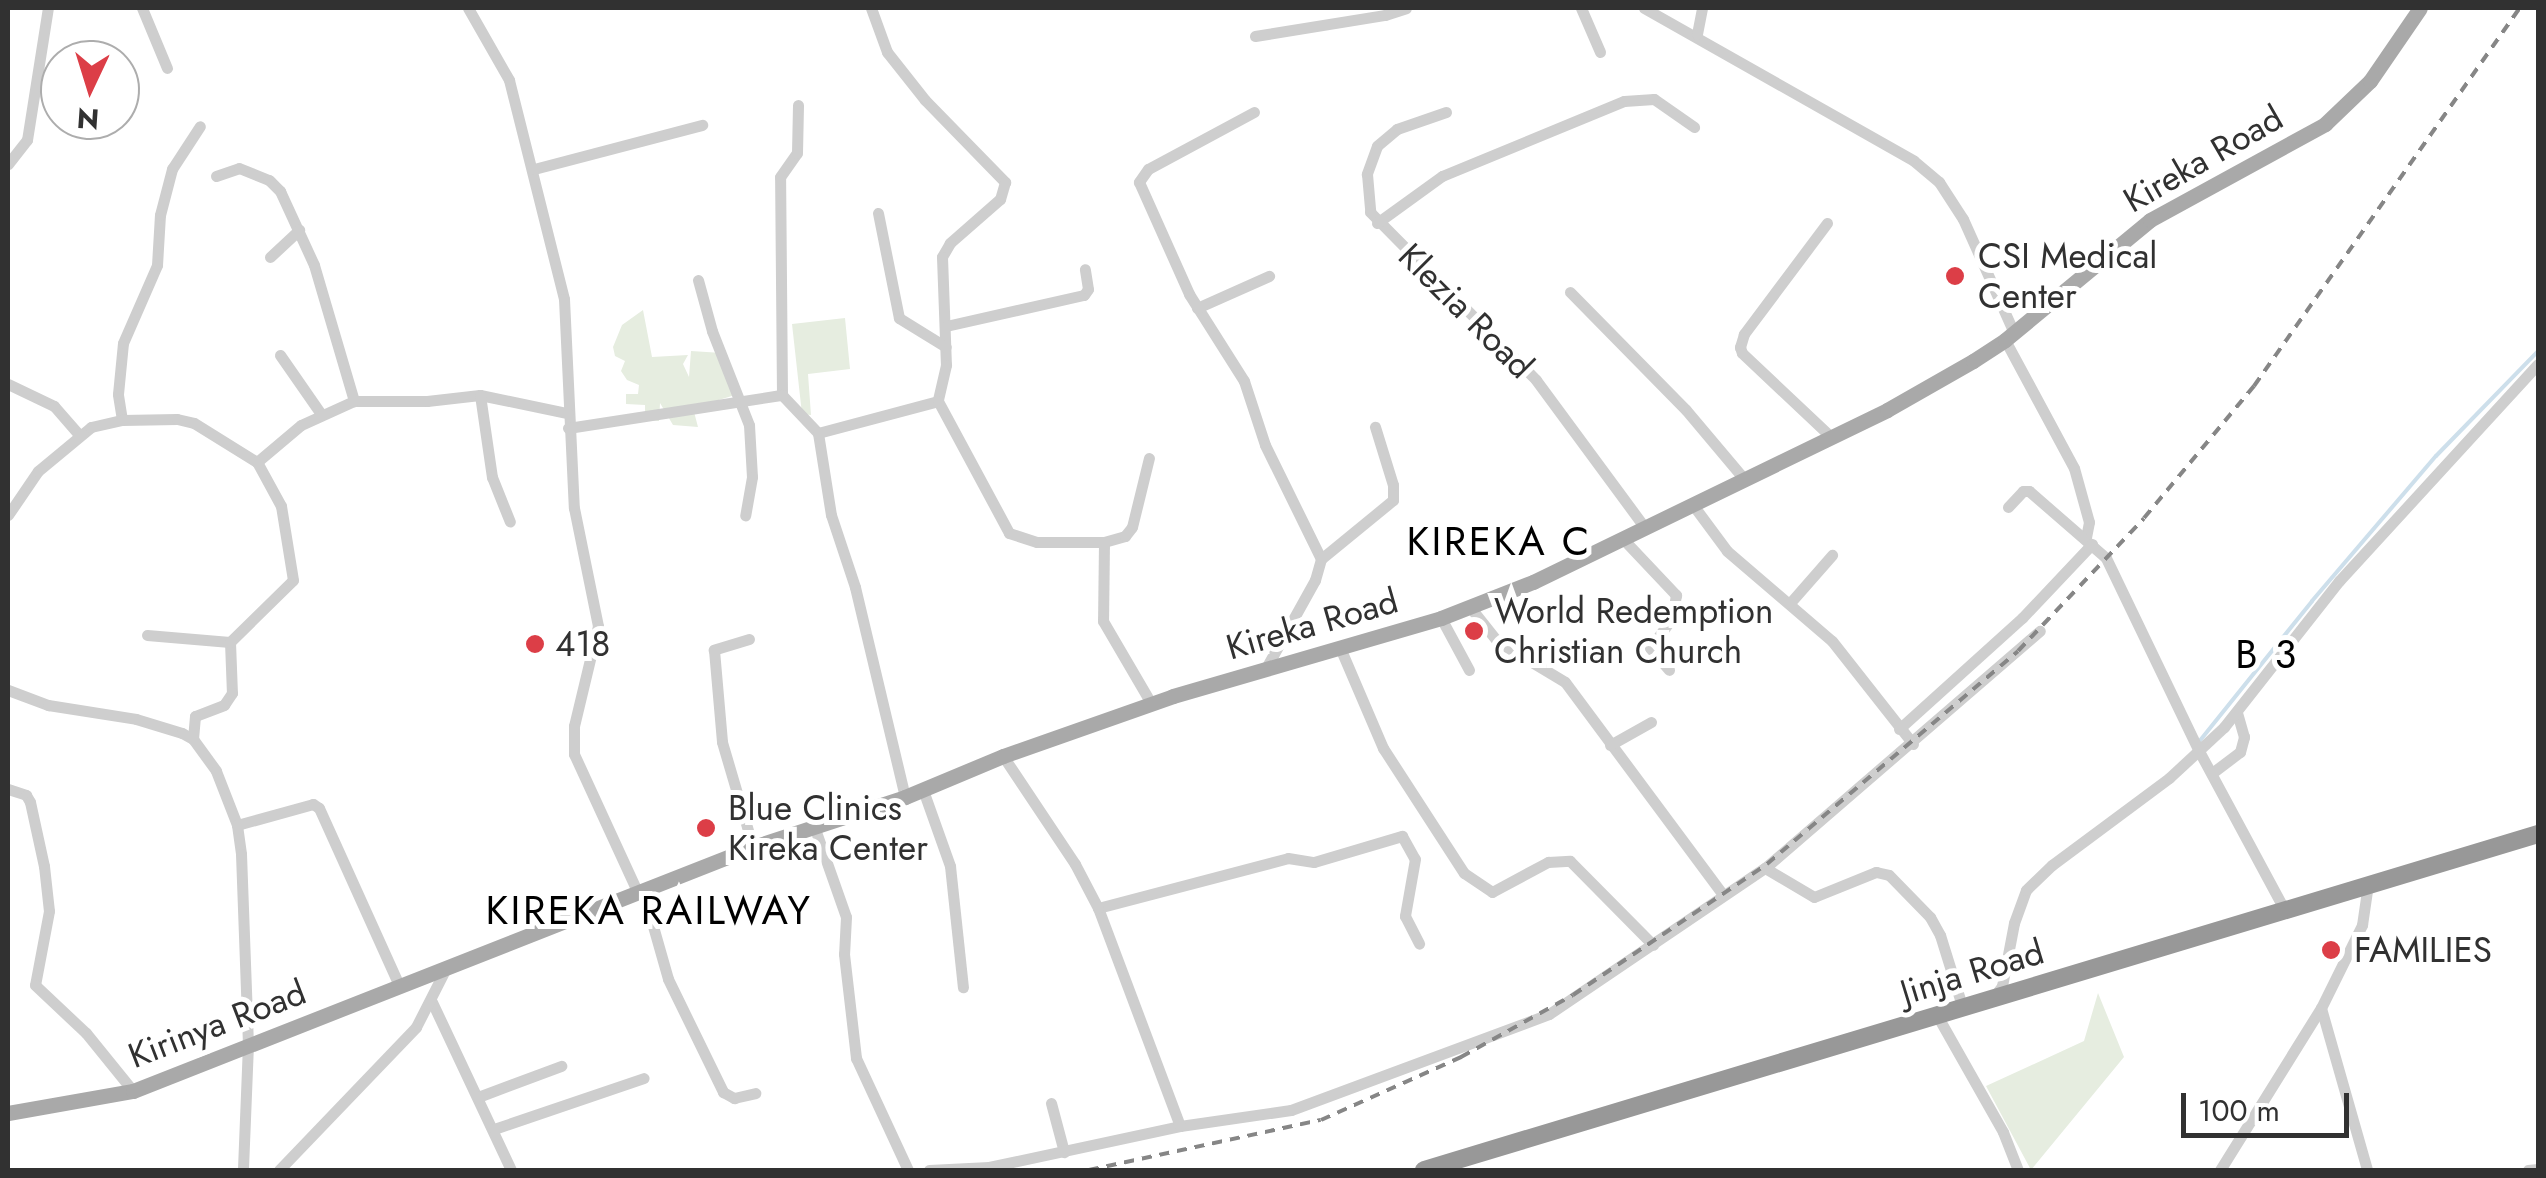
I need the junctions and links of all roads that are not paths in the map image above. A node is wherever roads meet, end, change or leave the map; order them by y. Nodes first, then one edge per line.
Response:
1 (48, 8) edge
2 (142, 8) edge
3 (468, 8) edge
4 (871, 8) edge
5 (1406, 8) edge
6 (1581, 8) edge
7 (1644, 8) edge
8 (1702, 8) edge
9 (2420, 8) edge
10 (1696, 34) junction
11 (1255, 36) dead end
12 (1600, 52) dead end
13 (168, 68) dead end
14 (798, 105) dead end
15 (1254, 112) dead end
16 (1446, 112) dead end
17 (702, 125) dead end
18 (200, 126) dead end
19 (1694, 127) dead end
20 (8, 164) edge
21 (534, 169) junction
22 (216, 176) dead end
23 (878, 212) dead end
24 (1378, 223) junction
25 (1827, 223) dead end
26 (299, 230) junction
27 (270, 256) dead end
28 (1086, 269) dead end
29 (1269, 276) dead end
30 (698, 280) dead end
31 (1570, 292) dead end
32 (1197, 308) junction
33 (946, 326) junction
34 (2010, 337) junction
35 (946, 347) junction
36 (280, 355) dead end
37 (2538, 364) edge
38 (8, 384) edge
39 (480, 395) junction
40 (782, 395) junction
41 (354, 401) junction
42 (740, 401) junction
43 (938, 401) junction
44 (567, 413) junction
45 (322, 414) junction
46 (122, 420) junction
47 (1376, 427) dead end
48 (568, 428) junction
49 (818, 433) junction
50 (78, 434) junction
51 (1830, 436) junction
52 (1149, 458) dead end
53 (257, 462) junction
54 (1745, 480) junction
55 (2084, 502) junction
56 (1693, 505) junction
57 (2008, 507) dead end
58 (745, 514) dead end
59 (8, 516) edge
60 (2064, 519) junction
61 (510, 522) dead end
62 (1646, 529) junction
63 (1624, 540) junction
64 (2089, 541) junction
65 (1104, 542) junction
66 (1832, 555) dead end
67 (1321, 559) junction
68 (1790, 603) junction
69 (1470, 608) junction
70 (1440, 618) junction
71 (2040, 632) dead end
72 (146, 634) dead end
73 (749, 638) dead end
74 (230, 642) junction
75 (1341, 650) junction
76 (1265, 670) junction
77 (1469, 670) dead end
78 (1668, 670) dead end
79 (8, 690) edge
80 (1150, 703) junction
81 (2236, 712) junction
82 (1651, 722) dead end
83 (1898, 729) junction
84 (193, 739) junction
85 (1913, 744) junction
86 (1610, 745) junction
87 (2199, 750) junction
88 (1003, 756) junction
89 (2212, 773) junction
90 (8, 789) edge
91 (923, 790) junction
92 (905, 797) junction
93 (237, 825) junction
94 (814, 826) junction
95 (2538, 834) edge
96 (753, 848) junction
97 (1765, 868) junction
98 (2368, 884) junction
99 (640, 892) junction
100 (1723, 895) junction
101 (1098, 908) junction
102 (2284, 909) junction
103 (1419, 944) dead end
104 (1653, 945) junction
105 (444, 972) junction
106 (400, 987) junction
107 (963, 987) dead end
108 (1992, 1001) junction
109 (432, 1002) junction
110 (2321, 1008) junction
111 (1963, 1009) junction
112 (1938, 1017) junction
113 (248, 1044) junction
114 (561, 1066) dead end
115 (644, 1078) dead end
116 (133, 1091) junction
117 (756, 1093) dead end
118 (478, 1097) junction
119 (1051, 1103) dead end
120 (8, 1112) edge
121 (1180, 1126) junction
122 (494, 1129) junction
123 (1064, 1152) junction
124 (2538, 1169) edge
125 (243, 1170) edge
126 (279, 1170) edge
127 (511, 1170) edge
128 (908, 1170) edge
129 (929, 1170) edge
130 (1424, 1170) edge
131 (2018, 1170) edge
132 (2220, 1170) edge
133 (2368, 1170) edge
134 (2528, 1170) edge

1 - 20 street
2 - 13 street
3 - 21 street
4 - 33 street
5 - 11 street
6 - 12 street
7 - 10 street
8 - 10 street
9 - 34 main road, Kireka Road
10 - 34 street
14 - 40 street
15 - 32 street
16 - 24 street, Klezia Road
17 - 21 street
18 - 46 street
19 - 24 street
21 - 44 street
22 - 26 street
23 - 35 street
24 - 62 street, Klezia Road
25 - 51 street
26 - 27 street
26 - 41 street
28 - 33 street
29 - 32 street
30 - 42 street
31 - 54 street
32 - 67 street
33 - 35 street
34 - 51 main road, Kireka Road
34 - 55 street
35 - 43 street
36 - 45 street
37 - 81 street
38 - 50 street
39 - 41 street
39 - 44 street
39 - 61 street
40 - 42 street
40 - 49 street
41 - 45 street
42 - 48 street
42 - 58 street
43 - 49 street
43 - 65 street
44 - 48 street
45 - 53 street
46 - 50 street
46 - 53 street
47 - 67 street
48 - 99 street
49 - 92 street
50 - 59 street
51 - 54 main road, Kireka Road
52 - 65 street
53 - 74 street
54 - 56 main road, Kireka Road
55 - 60 street
55 - 64 street
56 - 62 main road, Kireka Road
56 - 68 street
57 - 60 street
60 - 64 street
62 - 63 main road, Kireka Road
63 - 69 main road, Kireka Road
63 - 78 street
64 - 83 street
64 - 87 street
65 - 80 street
66 - 68 street
67 - 76 street
68 - 83 street
69 - 70 main road, Kireka Road
69 - 86 street
70 - 75 main road, Kireka Road
70 - 77 street
71 - 85 street
72 - 74 street
73 - 96 street
74 - 84 street
75 - 76 main road, Kireka Road
75 - 104 street
76 - 80 main road, Kireka Road
79 - 84 street
80 - 88 main road, Kireka Road
81 - 87 street
81 - 89 street
82 - 86 street
83 - 85 street
84 - 93 street
85 - 97 street
86 - 100 street
87 - 89 street
87 - 108 street
88 - 91 main road, Kireka Road
88 - 101 street
89 - 102 street
90 - 116 street
91 - 92 main road, Kireka Road
91 - 107 street
92 - 94 main road, Kireka Road
93 - 106 street
93 - 113 street
94 - 96 main road, Kireka Road
94 - 128 street
95 - 98 highway, Jinja Road
96 - 99 main road, Kireka Road
97 - 100 street
97 - 111 street
98 - 102 highway, Jinja Road
98 - 110 street
99 - 105 main road, Kireka Road
99 - 117 street
100 - 104 street
101 - 103 street
101 - 121 street
102 - 108 highway, Jinja Road
104 - 121 street
105 - 106 main road, Kirinya Road
105 - 109 street
106 - 113 main road, Kirinya Road
108 - 111 highway, Jinja Road
109 - 118 street
109 - 126 street
110 - 132 street
110 - 133 street
111 - 112 highway, Jinja Road
112 - 130 highway, Jinja Road
112 - 131 street
113 - 116 main road, Kirinya Road
113 - 125 street
114 - 118 street
115 - 122 street
116 - 120 main road, Kirinya Road
118 - 122 street
119 - 123 street
121 - 123 street
122 - 127 street
123 - 129 street
124 - 134 street

